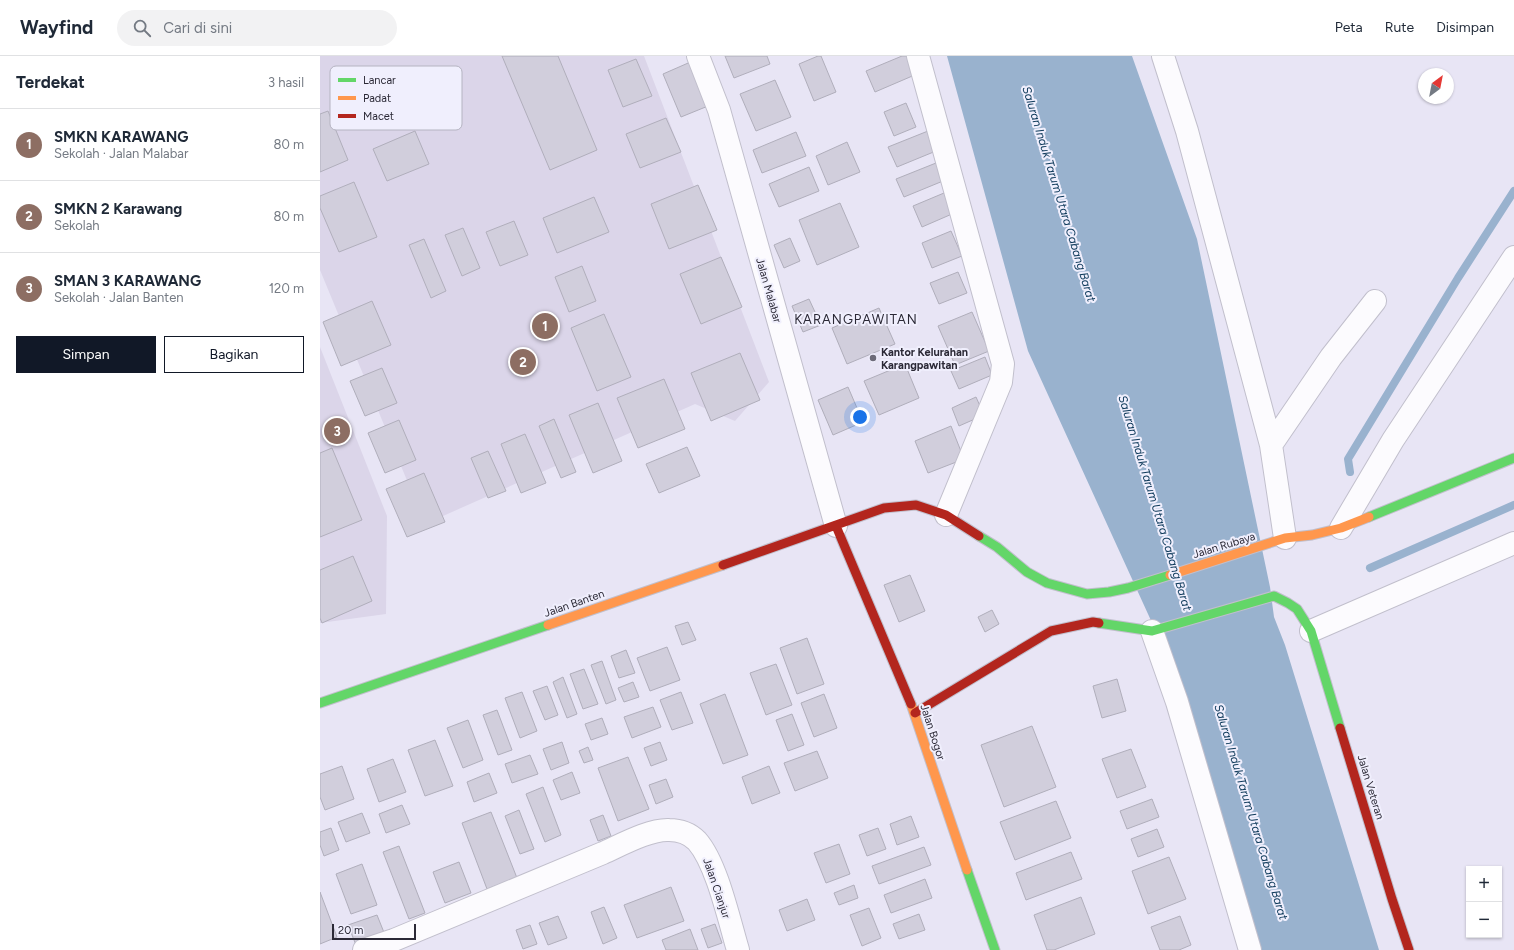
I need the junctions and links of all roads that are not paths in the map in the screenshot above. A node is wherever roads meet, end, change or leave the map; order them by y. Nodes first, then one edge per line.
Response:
1 (698, 56) edge
2 (918, 56) edge
3 (1163, 56) edge
4 (1514, 257) edge
5 (1375, 301) dead end
6 (1271, 445) junction
7 (1514, 458) edge
8 (946, 515) junction
9 (836, 526) junction
10 (1341, 528) junction
11 (1285, 538) junction
12 (1514, 543) edge
13 (1152, 631) junction
14 (1311, 631) junction
15 (320, 703) edge
16 (915, 713) junction
17 (364, 950) edge
18 (738, 950) edge
19 (995, 950) edge
20 (1250, 950) edge
21 (1410, 950) edge

1 - 9 street, Jalan Malabar
2 - 8 street
3 - 6 street
4 - 10 street
5 - 6 street
6 - 11 street
7 - 10 street, Jalan Rubaya
8 - 9 street, Jalan Rubaya
8 - 11 street, Jalan Rubaya
9 - 15 street, Jalan Banten
9 - 16 street, Jalan Bogor
10 - 11 street, Jalan Rubaya
12 - 14 street
13 - 14 street, Jalan Veteran
13 - 16 street
13 - 20 street
14 - 21 street, Jalan Veteran
16 - 19 street, Jalan Bogor
17 - 18 street, Jalan Cianjur

